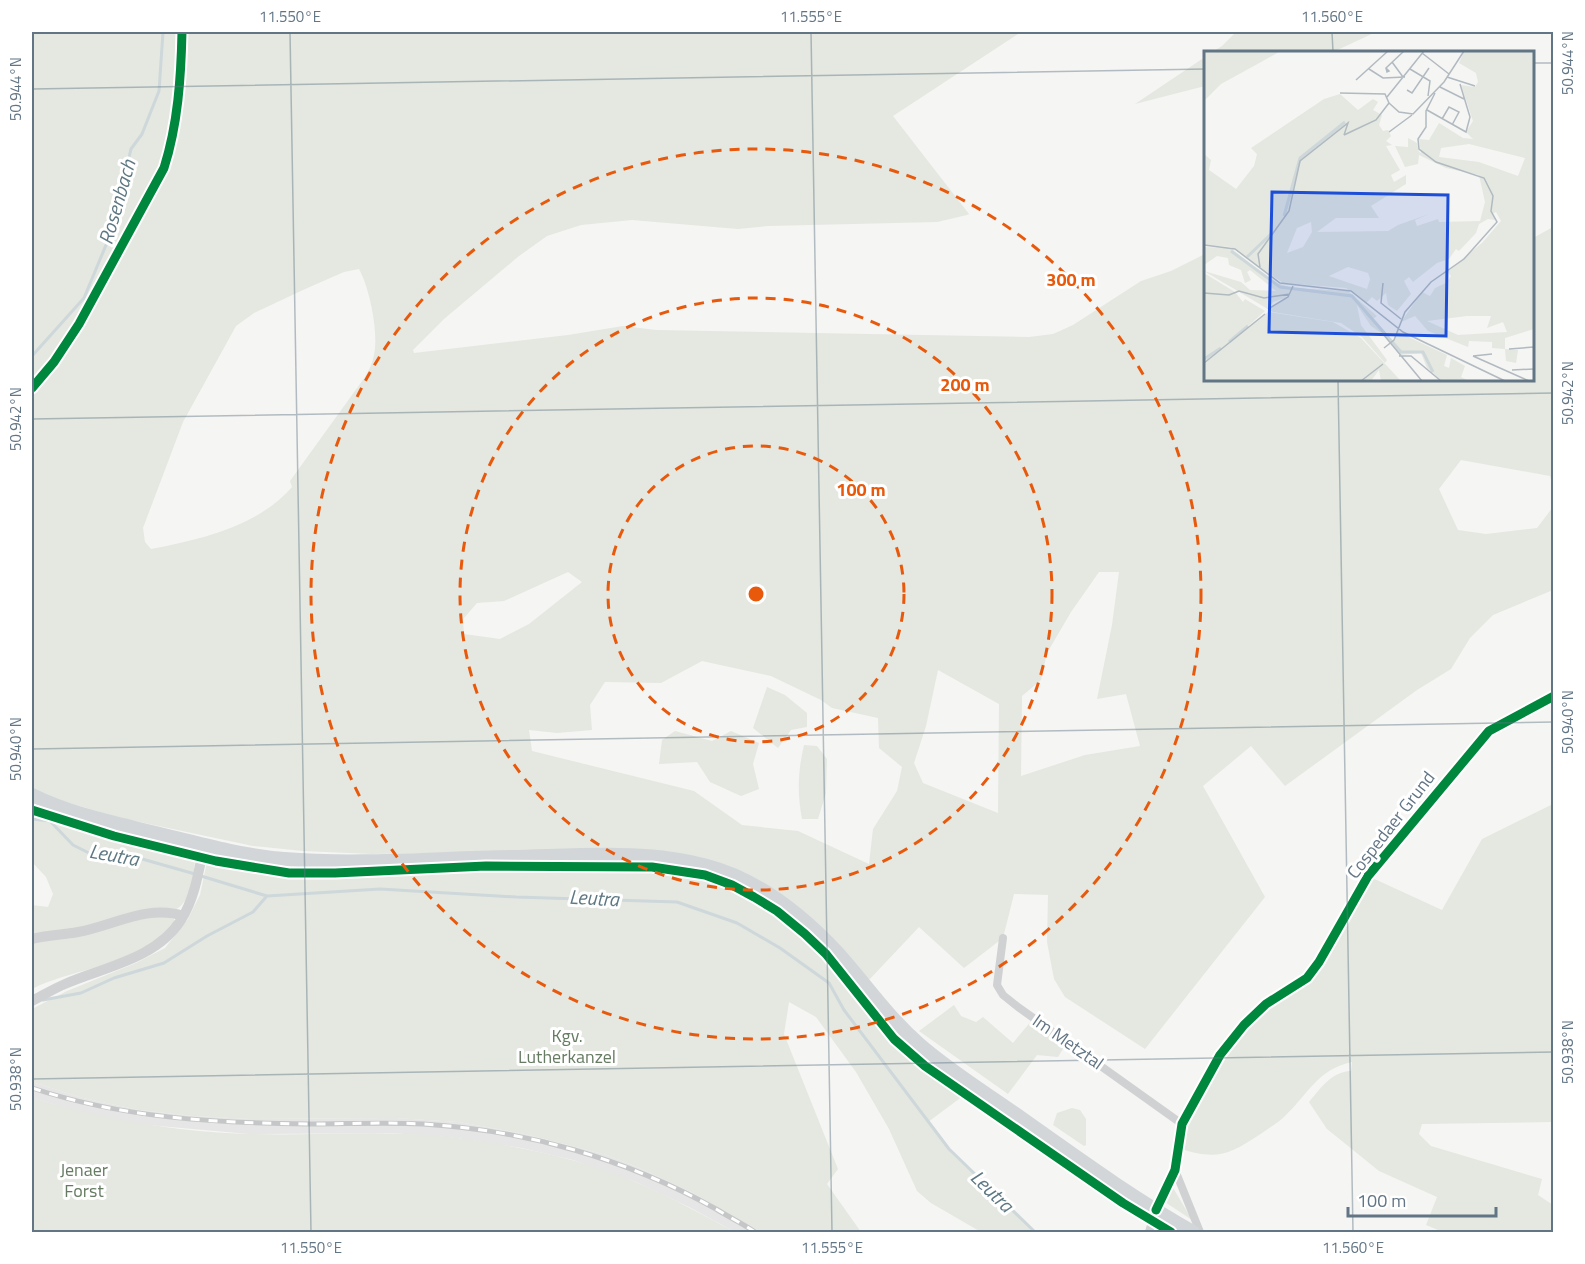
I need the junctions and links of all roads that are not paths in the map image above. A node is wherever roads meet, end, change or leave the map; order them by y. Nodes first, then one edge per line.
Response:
1 (182, 32) edge
2 (32, 388) edge
3 (1554, 696) edge
4 (32, 795) edge
5 (204, 845) junction
6 (183, 916) junction
7 (1003, 938) dead end
8 (32, 939) edge
9 (32, 1001) edge
10 (1182, 1124) junction
11 (1175, 1170) junction
12 (1156, 1210) junction
13 (1149, 1233) edge
14 (1193, 1233) edge
15 (1200, 1233) edge

1 - 2 street
3 - 10 street, Cospedaer Grund
4 - 5 main road
5 - 6 street
5 - 12 main road
6 - 8 street
6 - 9 street
7 - 10 street, Im Metztal
10 - 11 street, Cospedaer Grund
11 - 12 street, Cospedaer Grund
11 - 15 street
12 - 13 street, Cospedaer Grund
12 - 14 main road

